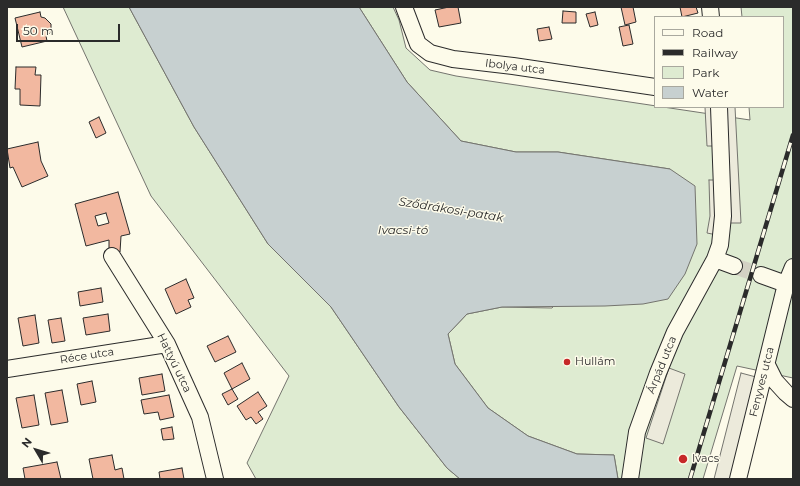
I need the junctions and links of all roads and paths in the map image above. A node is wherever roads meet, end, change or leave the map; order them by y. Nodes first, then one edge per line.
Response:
1 (404, 7) edge
2 (654, 87) edge
3 (719, 108) edge
4 (112, 256) dead end
5 (715, 259) junction
6 (734, 266) tunnel mouth
7 (793, 267) edge
8 (761, 275) tunnel mouth
9 (786, 284) junction
10 (167, 344) junction
11 (767, 365) junction
12 (7, 369) edge
13 (793, 399) edge
14 (215, 479) edge
15 (630, 479) edge
16 (738, 479) edge

1 - 2 street, Ibolya utca
3 - 5 street, Árpád utca
4 - 10 street, Hattyú utca
5 - 6 street
5 - 15 street, Árpád utca
7 - 9 street, Fenyves utca
8 - 9 street
9 - 11 street, Fenyves utca
10 - 12 street, Réce utca
10 - 14 street, Hattyú utca
11 - 13 street
11 - 16 street, Fenyves utca

